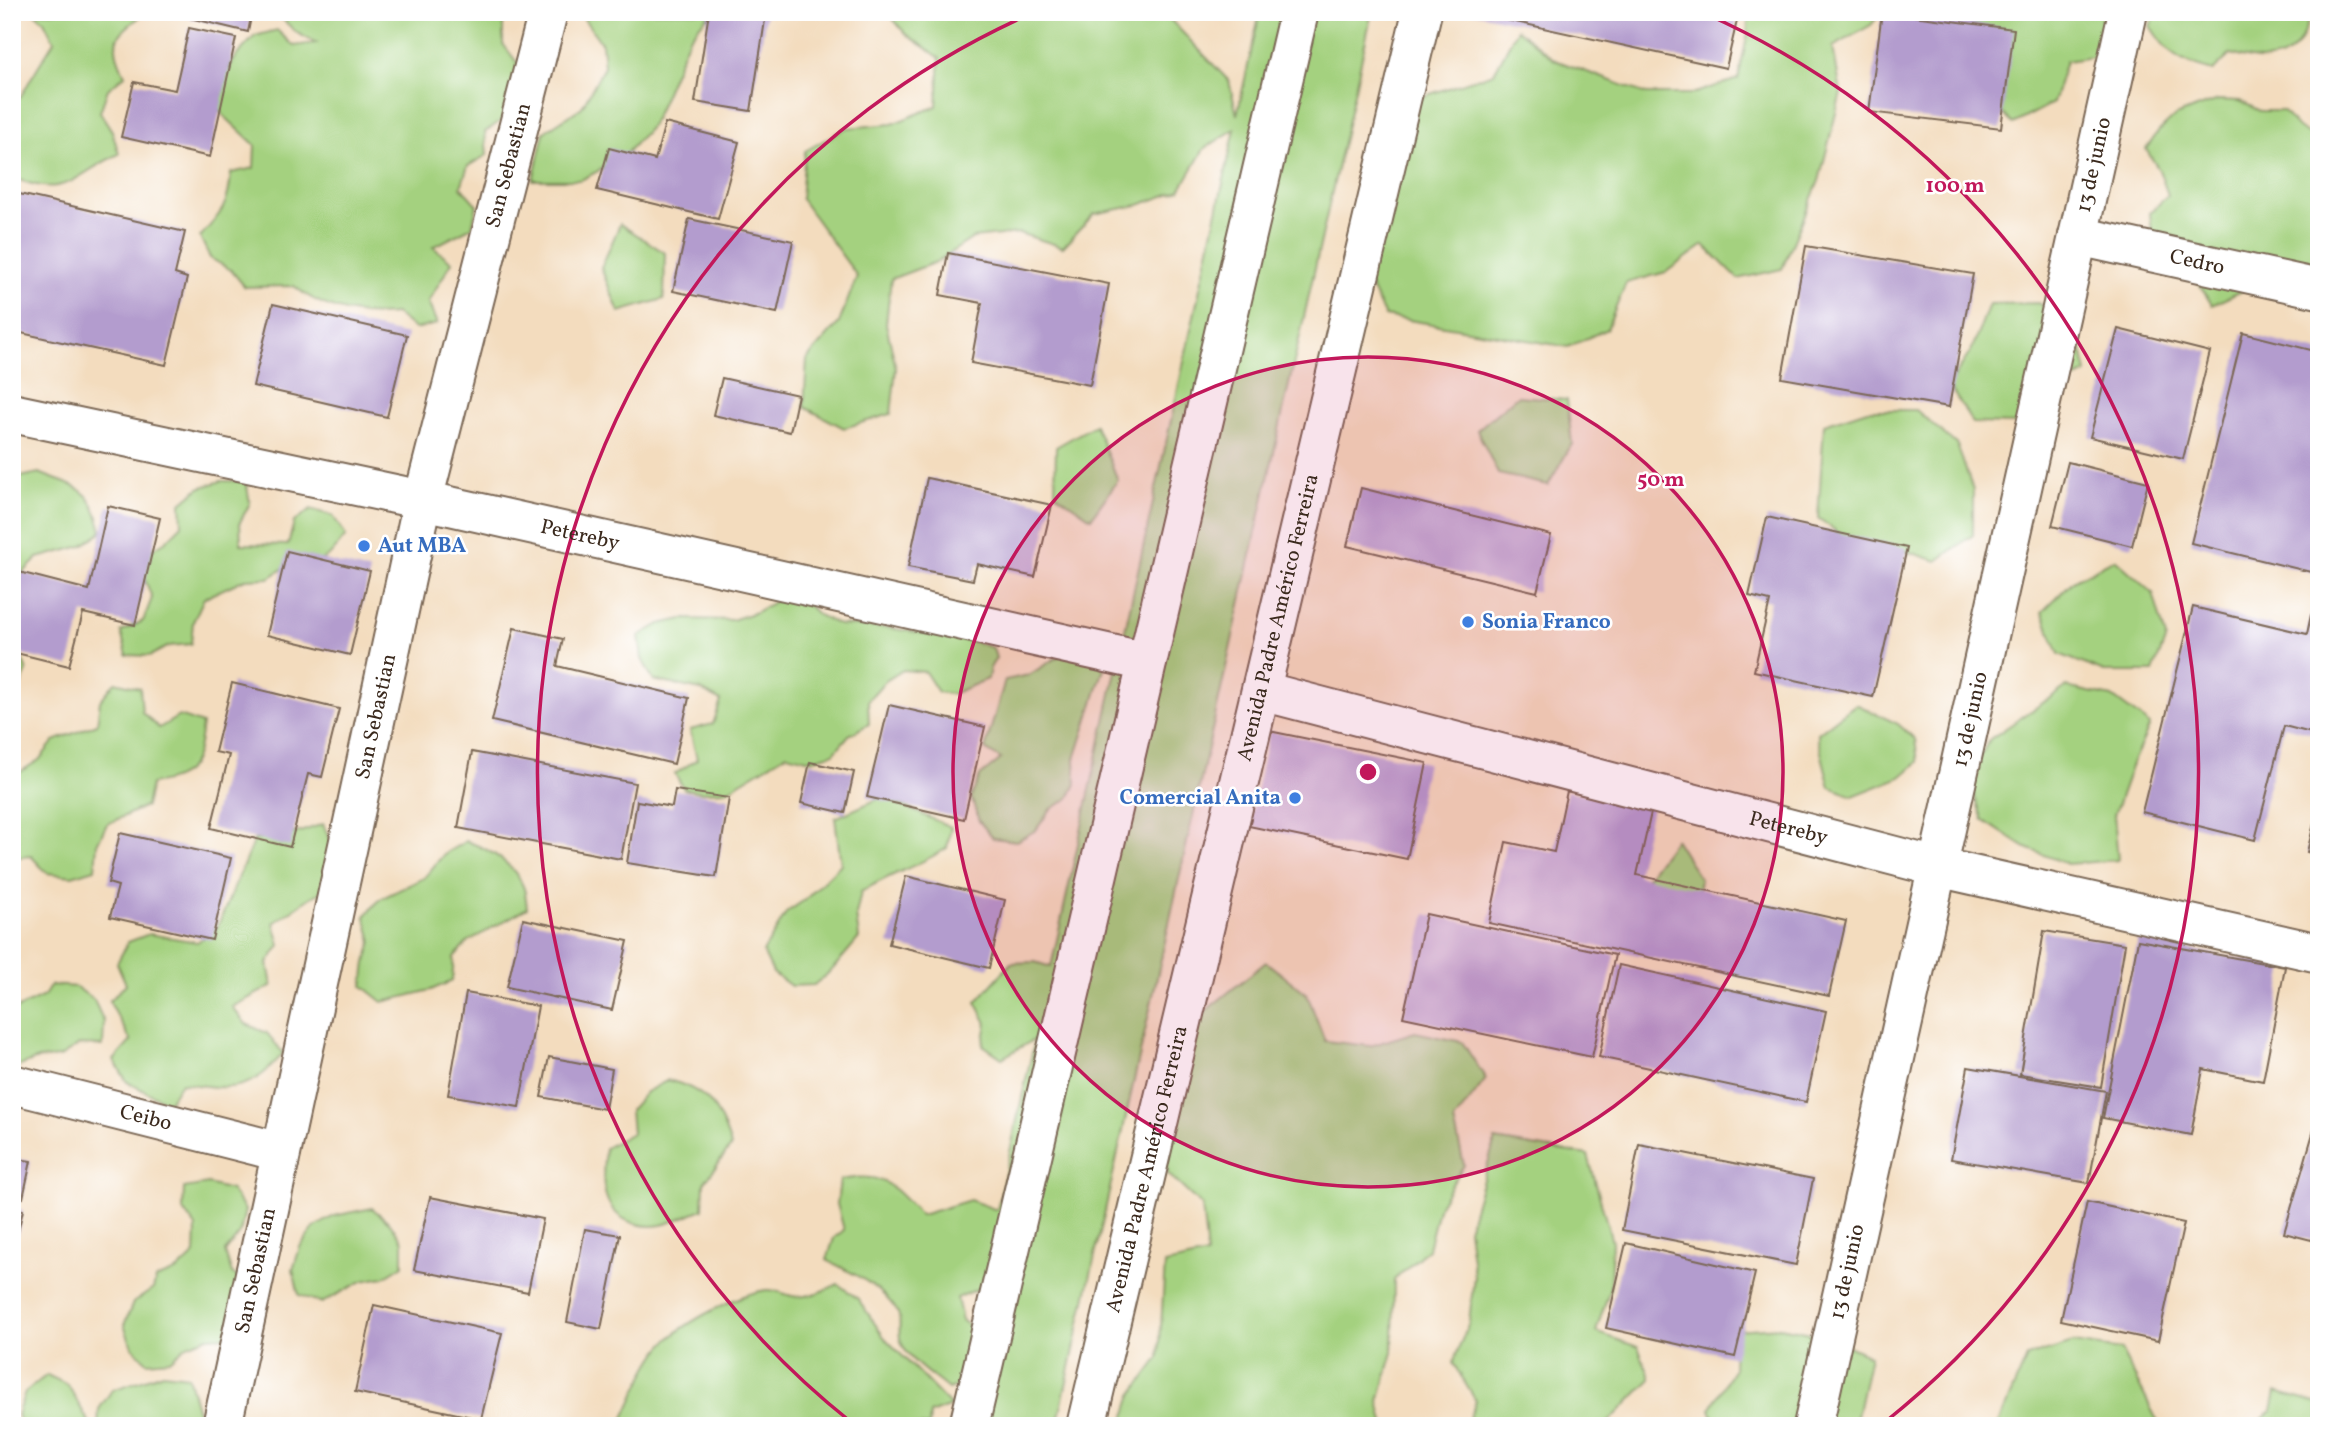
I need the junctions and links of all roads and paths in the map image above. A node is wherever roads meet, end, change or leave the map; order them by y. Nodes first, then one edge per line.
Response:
1 (548, 12) edge
2 (1298, 12) edge
3 (1422, 12) edge
4 (2128, 12) edge
5 (2078, 236) junction
6 (2319, 289) edge
7 (12, 413) edge
8 (423, 500) junction
9 (1147, 662) junction
10 (1262, 691) junction
11 (1937, 867) junction
12 (2319, 953) edge
13 (12, 1084) edge
14 (281, 1152) junction
15 (222, 1426) edge
16 (969, 1426) edge
17 (1086, 1426) edge
18 (1813, 1426) edge

1 - 8 street, San Sebastian
2 - 9 street
3 - 10 street, Avenida Padre Américo Ferreira
4 - 5 street, 13 de junio
5 - 6 street, Cedro
5 - 11 street, 13 de junio
7 - 8 street, Petereby
8 - 9 street, Petereby
8 - 14 street, San Sebastian
9 - 16 street
10 - 11 street, Petereby
10 - 17 street, Avenida Padre Américo Ferreira
11 - 12 street, Petereby
11 - 18 street, 13 de junio
13 - 14 street, Ceibo
14 - 15 street, San Sebastian

